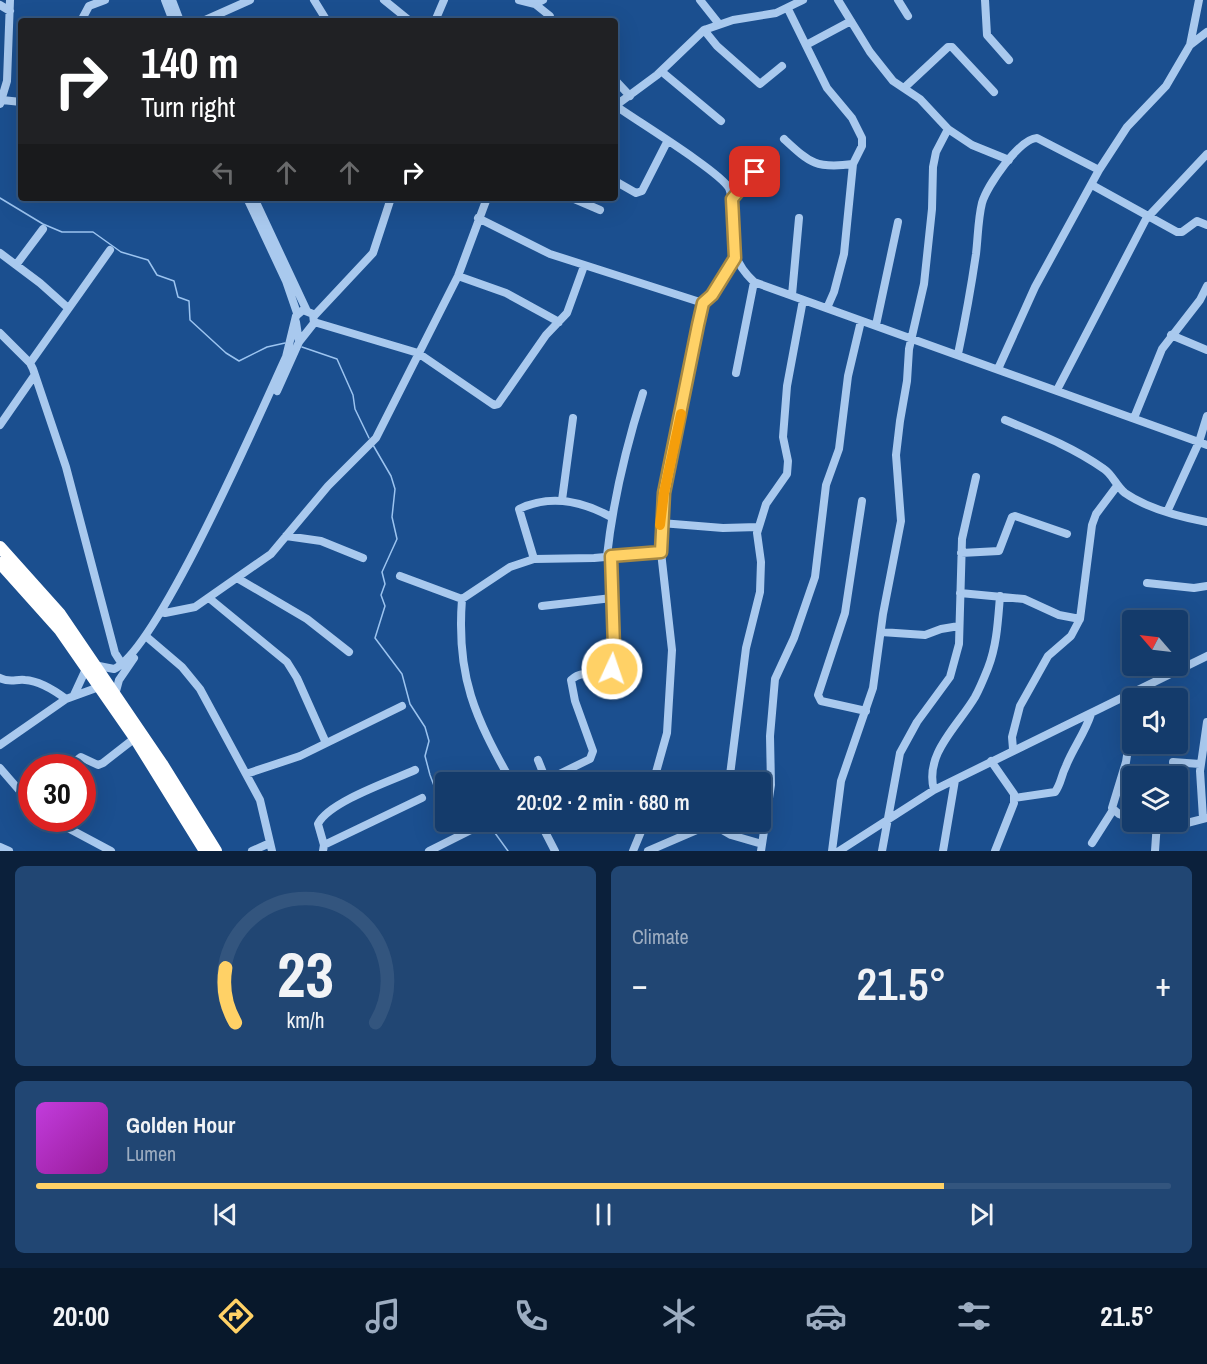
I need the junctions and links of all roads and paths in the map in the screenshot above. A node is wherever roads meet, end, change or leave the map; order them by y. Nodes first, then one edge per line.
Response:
1 (10, 0) edge
2 (105, 0) edge
3 (165, 0) edge
4 (172, 0) edge
5 (250, 0) edge
6 (314, 0) edge
7 (384, 0) edge
8 (444, 0) edge
9 (519, 0) edge
10 (543, 0) edge
11 (700, 0) edge
12 (803, 0) edge
13 (838, 0) edge
14 (898, 0) edge
15 (985, 0) edge
16 (1199, 0) edge
17 (535, 4) junction
18 (0, 5) edge
19 (788, 9) junction
20 (10, 11) junction
21 (908, 16) dead end
22 (83, 18) edge
23 (172, 18) edge
24 (179, 18) edge
25 (210, 18) edge
26 (325, 18) edge
27 (406, 18) edge
28 (436, 18) edge
29 (550, 18) edge
30 (851, 21) junction
31 (718, 24) junction
32 (704, 30) junction
33 (1207, 32) edge
34 (808, 44) junction
35 (1190, 45) junction
36 (1009, 60) dead end
37 (782, 66) dead end
38 (661, 71) junction
39 (3, 80) edge
40 (618, 83) edge
41 (904, 88) junction
42 (994, 92) dead end
43 (630, 96) junction
44 (1, 102) edge
45 (18, 102) edge
46 (618, 105) edge
47 (618, 107) edge
48 (721, 121) dead end
49 (948, 129) junction
50 (784, 139) dead end
51 (667, 142) junction
52 (1207, 154) edge
53 (763, 159) dead end
54 (1009, 160) junction
55 (853, 164) junction
56 (1100, 170) junction
57 (618, 183) edge
58 (1092, 185) junction
59 (732, 199) junction
60 (248, 201) edge
61 (255, 201) edge
62 (390, 201) edge
63 (486, 201) edge
64 (579, 201) edge
65 (600, 210) dead end
66 (1147, 217) junction
67 (478, 218) junction
68 (799, 218) dead end
69 (898, 222) dead end
70 (1207, 225) edge
71 (43, 229) dead end
72 (110, 250) dead end
73 (0, 254) edge
74 (735, 258) junction
75 (16, 265) junction
76 (584, 266) junction
77 (458, 276) junction
78 (754, 282) junction
79 (1207, 286) edge
80 (792, 295) junction
81 (802, 300) junction
82 (703, 303) junction
83 (68, 308) junction
84 (827, 308) junction
85 (300, 315) junction
86 (314, 319) junction
87 (861, 321) junction
88 (558, 322) junction
89 (876, 325) junction
90 (0, 333) edge
91 (1171, 335) junction
92 (911, 339) junction
93 (295, 344) junction
94 (1207, 350) edge
95 (417, 353) junction
96 (958, 354) junction
97 (30, 363) junction
98 (998, 369) junction
99 (736, 373) dead end
100 (34, 376) junction
101 (1057, 390) junction
102 (643, 393) dead end
103 (1207, 416) edge
104 (1134, 417) junction
105 (573, 418) dead end
106 (1005, 420) dead end
107 (0, 425) edge
108 (1203, 443) edge
109 (976, 477) dead end
110 (1117, 486) junction
111 (562, 500) junction
112 (862, 501) dead end
113 (1167, 512) junction
114 (611, 517) junction
115 (1207, 522) edge
116 (660, 523) junction
117 (758, 527) junction
118 (1067, 534) dead end
119 (286, 536) junction
120 (0, 547) edge
121 (661, 552) junction
122 (961, 553) junction
123 (609, 556) junction
124 (363, 558) dead end
125 (534, 558) junction
126 (0, 563) edge
127 (400, 576) dead end
128 (237, 578) junction
129 (1147, 583) dead end
130 (1207, 586) edge
131 (960, 593) junction
132 (1000, 596) junction
133 (209, 598) junction
134 (612, 598) junction
135 (462, 599) junction
136 (542, 606) dead end
137 (165, 613) junction
138 (1080, 619) junction
139 (959, 626) junction
140 (881, 632) junction
141 (148, 638) junction
142 (349, 652) dead end
143 (1207, 656) edge
144 (122, 664) junction
145 (90, 667) junction
146 (0, 678) edge
147 (99, 687) junction
148 (1149, 688) edge
149 (115, 695) junction
150 (70, 697) junction
151 (1122, 701) edge
152 (402, 706) dead end
153 (866, 711) junction
154 (1090, 714) junction
155 (1207, 722) edge
156 (135, 738) junction
157 (326, 743) junction
158 (0, 745) edge
159 (1013, 749) junction
160 (1127, 754) edge
161 (538, 760) dead end
162 (990, 761) junction
163 (1173, 762) dead end
164 (96, 764) edge
165 (1200, 764) junction
166 (0, 768) edge
167 (415, 770) dead end
168 (506, 772) edge
169 (541, 772) edge
170 (562, 772) edge
171 (657, 772) edge
172 (730, 772) edge
173 (246, 774) junction
174 (955, 780) junction
175 (18, 789) edge
176 (934, 790) junction
177 (422, 798) dead end
178 (1014, 798) junction
179 (1113, 810) junction
180 (1122, 814) edge
181 (1205, 818) edge
182 (887, 820) junction
183 (1188, 823) edge
184 (75, 832) edge
185 (467, 832) edge
186 (545, 832) edge
187 (641, 832) edge
188 (688, 832) edge
189 (728, 832) edge
190 (1156, 832) edge
191 (1092, 843) dead end
192 (0, 847) edge
193 (271, 847) edge
194 (324, 848) edge
195 (761, 848) edge
196 (9, 851) edge
197 (111, 851) edge
198 (205, 851) edge
199 (216, 851) edge
200 (252, 851) edge
201 (429, 851) edge
202 (555, 851) edge
203 (633, 851) edge
204 (648, 851) edge
205 (832, 851) edge
206 (839, 851) edge
207 (882, 851) edge
208 (943, 851) edge
209 (994, 851) edge
210 (1155, 851) edge

1 - 20 street
2 - 22 street
3 - 23 street
4 - 24 street
5 - 25 street
6 - 26 street
7 - 27 street
8 - 28 street
9 - 17 street
10 - 17 street
11 - 31 street
12 - 19 street
13 - 30 street
14 - 21 street
15 - 36 street
16 - 35 street
17 - 29 street
18 - 20 street
19 - 31 street
19 - 34 street
20 - 39 street
30 - 34 street
30 - 41 street
31 - 32 street
32 - 37 street
32 - 38 street
33 - 35 street
34 - 55 street
35 - 56 street
38 - 43 street
38 - 48 street
39 - 44 street
40 - 43 street
41 - 42 street
41 - 49 street
43 - 46 street
44 - 45 street
47 - 51 street
49 - 54 street
49 - 92 street
50 - 55 street
51 - 57 street
51 - 59 street
52 - 66 street
53 - 59 street
54 - 56 street
54 - 96 street
55 - 84 street
56 - 58 street
58 - 66 street
58 - 98 street
59 - 74 street
60 - 85 street
61 - 85 street
62 - 86 street
63 - 67 street
64 - 65 street
66 - 70 street
66 - 101 street
67 - 76 street
67 - 77 street
68 - 80 street
69 - 89 street
71 - 75 street
72 - 83 street
73 - 75 street
74 - 78 street
74 - 82 street
75 - 83 street
76 - 82 street
76 - 88 street
77 - 88 street
77 - 95 street
78 - 80 street
78 - 99 street
79 - 91 street
80 - 81 street
81 - 84 street
81 - 117 street
82 - 116 street
83 - 97 street
84 - 87 street
85 - 86 street
85 - 93 street
86 - 93 street
86 - 95 street
87 - 89 street
87 - 195 street
88 - 95 street
89 - 92 street
90 - 97 street
91 - 94 street
91 - 104 street
92 - 96 street
92 - 140 street
93 - 137 street
93 - 144 street
95 - 119 street
96 - 98 street
97 - 100 street
98 - 101 street
100 - 107 street
100 - 144 street
101 - 104 street
102 - 114 street
103 - 108 street
104 - 108 street
105 - 111 street
106 - 110 street
108 - 113 street
109 - 122 street
110 - 113 street
110 - 138 street
111 - 114 street
111 - 125 street
112 - 153 street
113 - 115 street
114 - 123 street
116 - 117 street
116 - 121 street
117 - 172 street
118 - 122 street
119 - 124 street
119 - 128 street
120 - 145 highway
121 - 123 street
121 - 171 street
122 - 131 street
123 - 125 street
123 - 134 street
125 - 135 street
126 - 145 highway
127 - 135 street
128 - 133 street
128 - 142 street
129 - 130 street
131 - 132 street
131 - 139 street
132 - 138 street
132 - 176 street
133 - 137 street
133 - 157 street
134 - 136 street
134 - 170 street
135 - 168 street
137 - 141 street
138 - 159 street
139 - 140 street
139 - 182 street
140 - 153 street
141 - 149 street
141 - 173 street
143 - 148 street
144 - 145 street
145 - 147 highway
145 - 149 highway
145 - 150 street
146 - 150 street
147 - 150 street
147 - 156 highway
149 - 199 highway
150 - 158 street
151 - 154 street
152 - 157 street
153 - 205 street
154 - 159 street
154 - 178 street
155 - 165 street
156 - 164 street
156 - 198 highway
157 - 173 street
159 - 162 street
160 - 179 street
161 - 169 street
162 - 174 street
162 - 178 street
163 - 165 street
165 - 181 street
166 - 175 street
167 - 194 street
173 - 193 street
174 - 176 street
174 - 208 street
176 - 182 street
177 - 194 street
178 - 209 street
179 - 180 street
179 - 191 street
181 - 183 street
182 - 206 street
182 - 207 street
184 - 197 street
185 - 201 street
186 - 202 street
187 - 203 street
188 - 204 street
189 - 195 street
190 - 210 street
192 - 196 street
193 - 200 street

